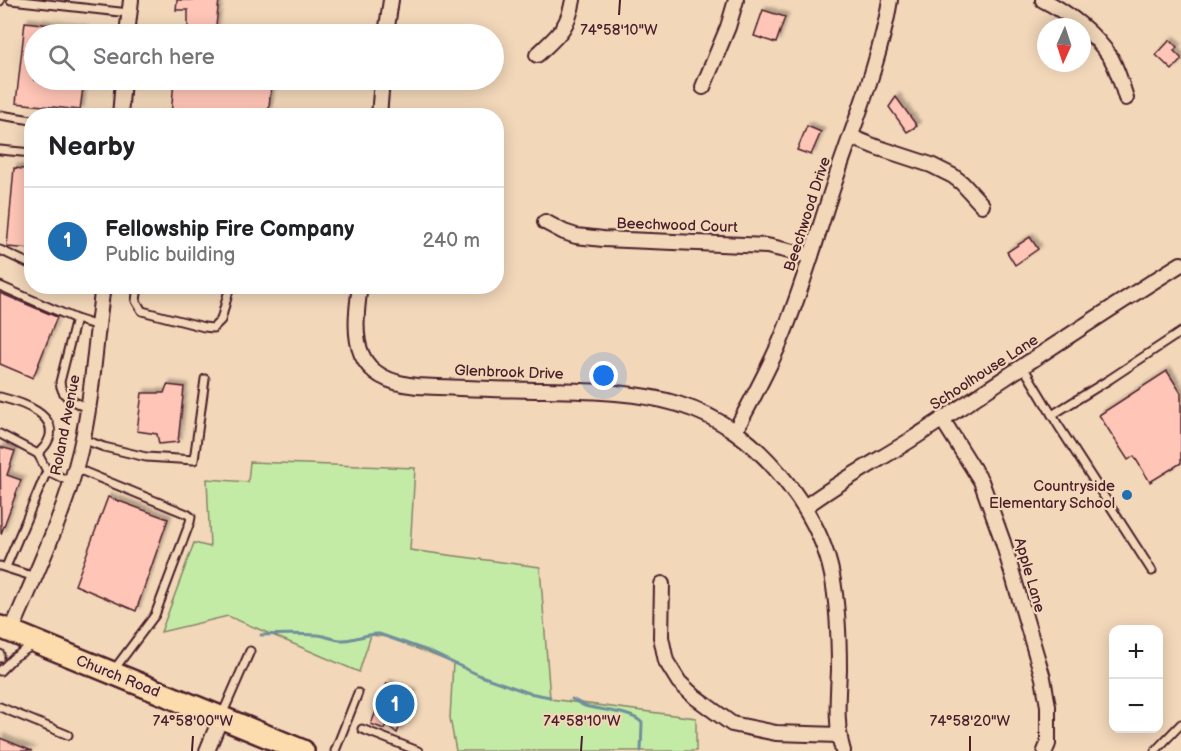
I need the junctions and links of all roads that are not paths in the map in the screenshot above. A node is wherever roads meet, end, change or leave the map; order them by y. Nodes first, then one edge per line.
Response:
1 (11, 0) edge
2 (391, 0) edge
3 (573, 0) edge
4 (736, 0) edge
5 (890, 0) edge
6 (1043, 0) edge
7 (130, 6) edge
8 (128, 24) edge
9 (387, 24) edge
10 (537, 55) dead end
11 (702, 87) dead end
12 (122, 90) edge
13 (381, 90) edge
14 (1126, 98) dead end
15 (121, 108) edge
16 (380, 108) edge
17 (0, 115) edge
18 (24, 119) edge
19 (851, 137) junction
20 (0, 150) edge
21 (24, 152) edge
22 (982, 205) dead end
23 (545, 222) dead end
24 (0, 250) edge
25 (811, 256) junction
26 (24, 261) edge
27 (1181, 264) edge
28 (0, 286) edge
29 (102, 294) edge
30 (137, 294) edge
31 (228, 294) edge
32 (359, 294) edge
33 (76, 319) junction
34 (98, 326) junction
35 (1181, 332) edge
36 (1023, 365) junction
37 (205, 379) dead end
38 (0, 397) edge
39 (88, 409) junction
40 (1052, 415) junction
41 (942, 419) junction
42 (735, 431) junction
43 (0, 434) edge
44 (82, 439) junction
45 (38, 454) junction
46 (75, 468) junction
47 (47, 471) junction
48 (71, 482) junction
49 (805, 507) junction
50 (3, 567) edge
51 (1152, 571) dead end
52 (35, 577) junction
53 (662, 584) dead end
54 (6, 629) edge
55 (37, 642) junction
56 (250, 651) dead end
57 (0, 671) edge
58 (112, 673) junction
59 (358, 693) dead end
60 (0, 707) edge
61 (221, 717) junction
62 (1181, 724) edge
63 (362, 729) dead end
64 (68, 735) dead end
65 (839, 735) junction
66 (1048, 750) edge
67 (207, 751) edge
68 (303, 751) edge
69 (334, 751) edge
70 (418, 751) edge
71 (843, 751) edge
72 (1155, 751) edge

1 - 7 lane
2 - 9 street
3 - 10 street
4 - 11 street
5 - 19 street, Beechwood Drive
6 - 14 street
7 - 8 street
12 - 15 street
13 - 16 street
17 - 18 lane
19 - 22 street
19 - 25 street, Beechwood Drive
20 - 21 lane
23 - 25 street, Beechwood Court
24 - 26 lane
25 - 42 street, Beechwood Drive
27 - 36 street, Schoolhouse Lane
28 - 33 lane
29 - 34 street, Roland Avenue
30 - 31 lane
32 - 42 street, Glenbrook Drive
33 - 34 lane
33 - 39 lane
34 - 39 street, Roland Avenue
35 - 40 lane
36 - 40 lane
36 - 41 street, Schoolhouse Lane
37 - 44 lane
38 - 45 lane
39 - 44 street, Roland Avenue
40 - 51 lane
41 - 49 street, Schoolhouse Lane
41 - 66 street, Apple Lane
42 - 49 street, Glenbrook Drive
43 - 45 lane
44 - 46 street, Roland Avenue
45 - 47 lane
46 - 48 street, Roland Avenue
46 - 58 lane
47 - 48 lane
47 - 50 lane
48 - 52 street, Roland Avenue
49 - 65 street, Glenbrook Drive
50 - 52 lane
52 - 54 street, Roland Avenue
53 - 65 street
54 - 55 main road, Church Road
55 - 57 lane
55 - 58 main road, Church Road
56 - 61 lane
58 - 61 main road, Church Road
59 - 69 lane
60 - 64 lane
61 - 67 street
61 - 68 main road, Church Road
62 - 72 lane
63 - 70 lane
65 - 71 street, Glenbrook Drive

